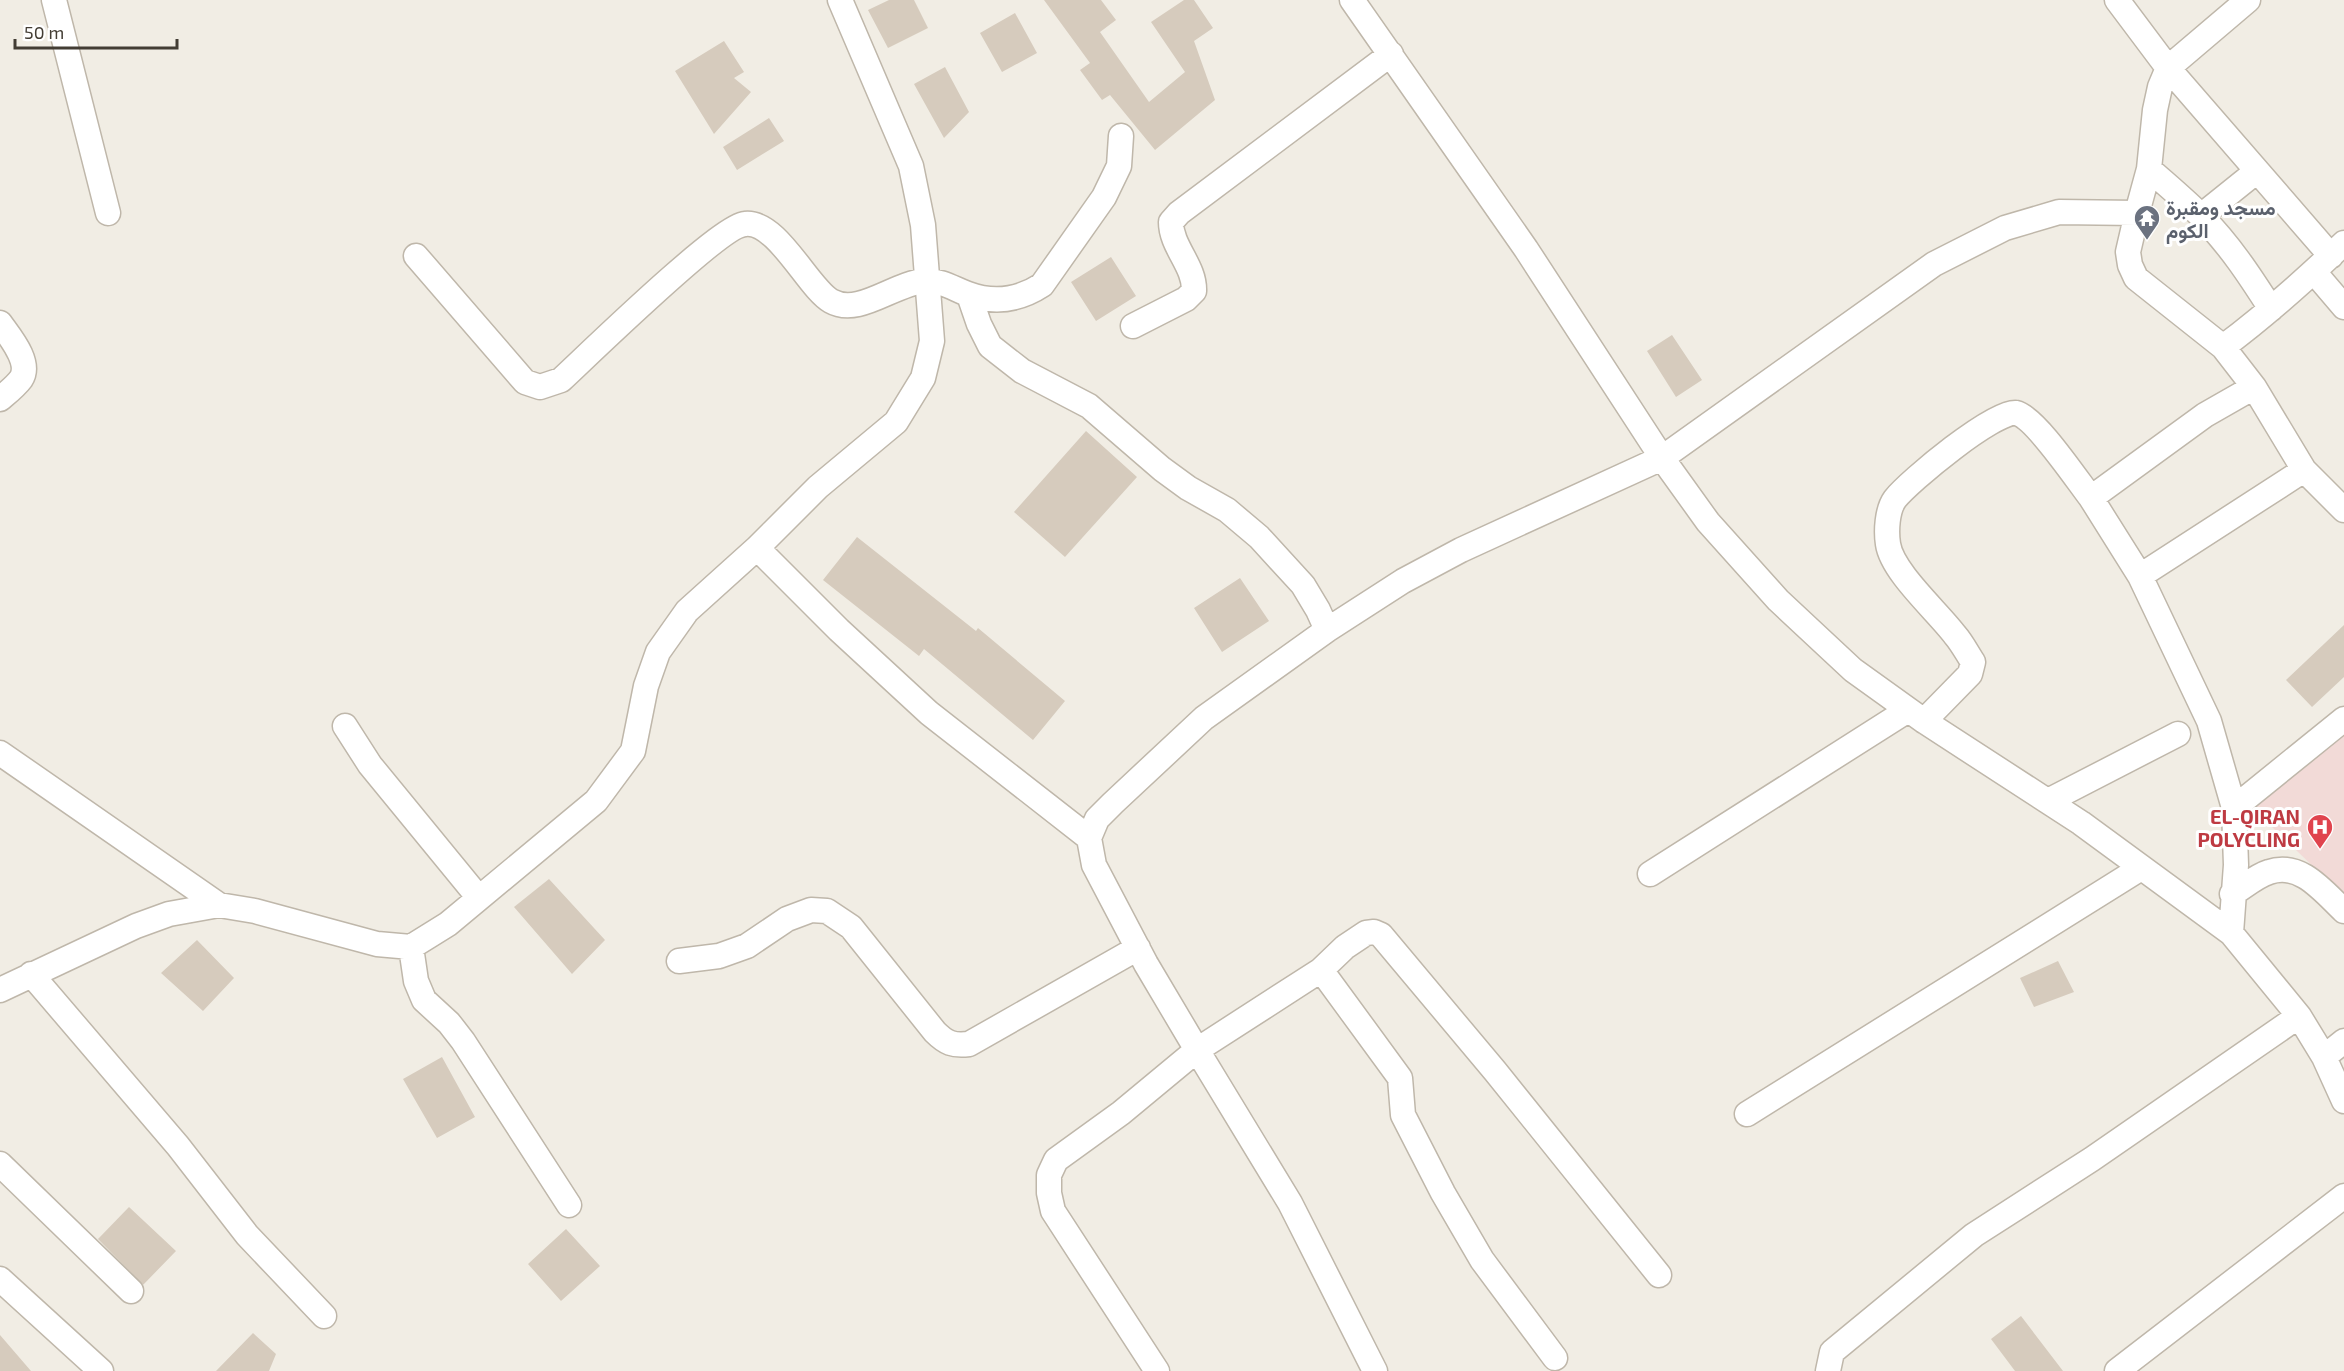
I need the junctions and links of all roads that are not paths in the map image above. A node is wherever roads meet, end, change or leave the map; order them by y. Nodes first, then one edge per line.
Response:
1 (54, 0) edge
2 (840, 0) edge
3 (1352, 0) edge
4 (2117, 0) edge
5 (2248, 0) edge
6 (1391, 54) junction
7 (2168, 68) junction
8 (1121, 136) dead end
9 (2149, 169) junction
10 (2256, 171) junction
11 (108, 213) dead end
12 (2137, 213) junction
13 (2201, 216) junction
14 (416, 256) dead end
15 (2330, 257) edge
16 (928, 281) junction
17 (969, 295) junction
18 (2344, 308) edge
19 (2271, 309) junction
20 (0, 323) edge
21 (1133, 326) dead end
22 (2223, 347) junction
23 (2254, 387) junction
24 (0, 399) edge
25 (1662, 458) junction
26 (2304, 470) junction
27 (2091, 498) junction
28 (2344, 510) edge
29 (757, 548) junction
30 (2140, 576) junction
31 (1327, 630) junction
32 (1916, 716) junction
33 (2344, 718) edge
34 (345, 726) dead end
35 (2178, 734) dead end
36 (0, 753) edge
37 (2048, 801) junction
38 (2234, 808) junction
39 (1089, 838) junction
40 (2141, 868) junction
41 (1650, 874) dead end
42 (2232, 894) junction
43 (479, 898) junction
44 (219, 905) junction
45 (2344, 911) edge
46 (2231, 933) junction
47 (411, 947) junction
48 (1138, 948) junction
49 (679, 961) dead end
50 (1320, 970) junction
51 (31, 974) junction
52 (0, 990) edge
53 (2299, 1016) junction
54 (2344, 1041) edge
55 (1197, 1050) junction
56 (2324, 1057) junction
57 (2344, 1101) edge
58 (1747, 1114) dead end
59 (0, 1164) edge
60 (2344, 1196) edge
61 (569, 1205) dead end
62 (1659, 1275) dead end
63 (0, 1279) edge
64 (131, 1291) dead end
65 (324, 1316) dead end
66 (1555, 1358) dead end
67 (101, 1371) edge
68 (1157, 1371) edge
69 (1375, 1371) edge
70 (1828, 1371) edge
71 (2117, 1371) edge

1 - 11 street
2 - 16 street
3 - 6 street
4 - 7 street
5 - 7 street
6 - 21 street
6 - 25 street
7 - 9 street
7 - 10 street
8 - 17 street
9 - 12 street
9 - 13 street
10 - 13 street
10 - 15 street
12 - 22 street
12 - 25 street
13 - 19 street
14 - 16 street
15 - 18 street
15 - 19 street
16 - 17 street
16 - 29 street
17 - 31 street
19 - 22 street
20 - 24 street
22 - 23 street
23 - 26 street
23 - 27 street
25 - 31 street
25 - 32 street
26 - 28 street
26 - 30 street
27 - 30 street
27 - 32 street
29 - 39 street
29 - 43 street
30 - 38 street
31 - 39 street
32 - 37 street
32 - 41 street
33 - 38 street
34 - 43 street
35 - 37 street
36 - 44 street
37 - 40 street
38 - 42 street
39 - 48 street
40 - 46 street
40 - 58 street
42 - 45 street
42 - 46 street
43 - 47 street
44 - 47 street
44 - 51 street
46 - 53 street
47 - 61 street
48 - 49 street
48 - 55 street
50 - 55 street
50 - 62 street
50 - 66 street
51 - 52 street
51 - 65 street
53 - 56 street
53 - 70 street
54 - 56 street
55 - 68 street
55 - 69 street
56 - 57 street
59 - 64 street
60 - 71 street
63 - 67 street

